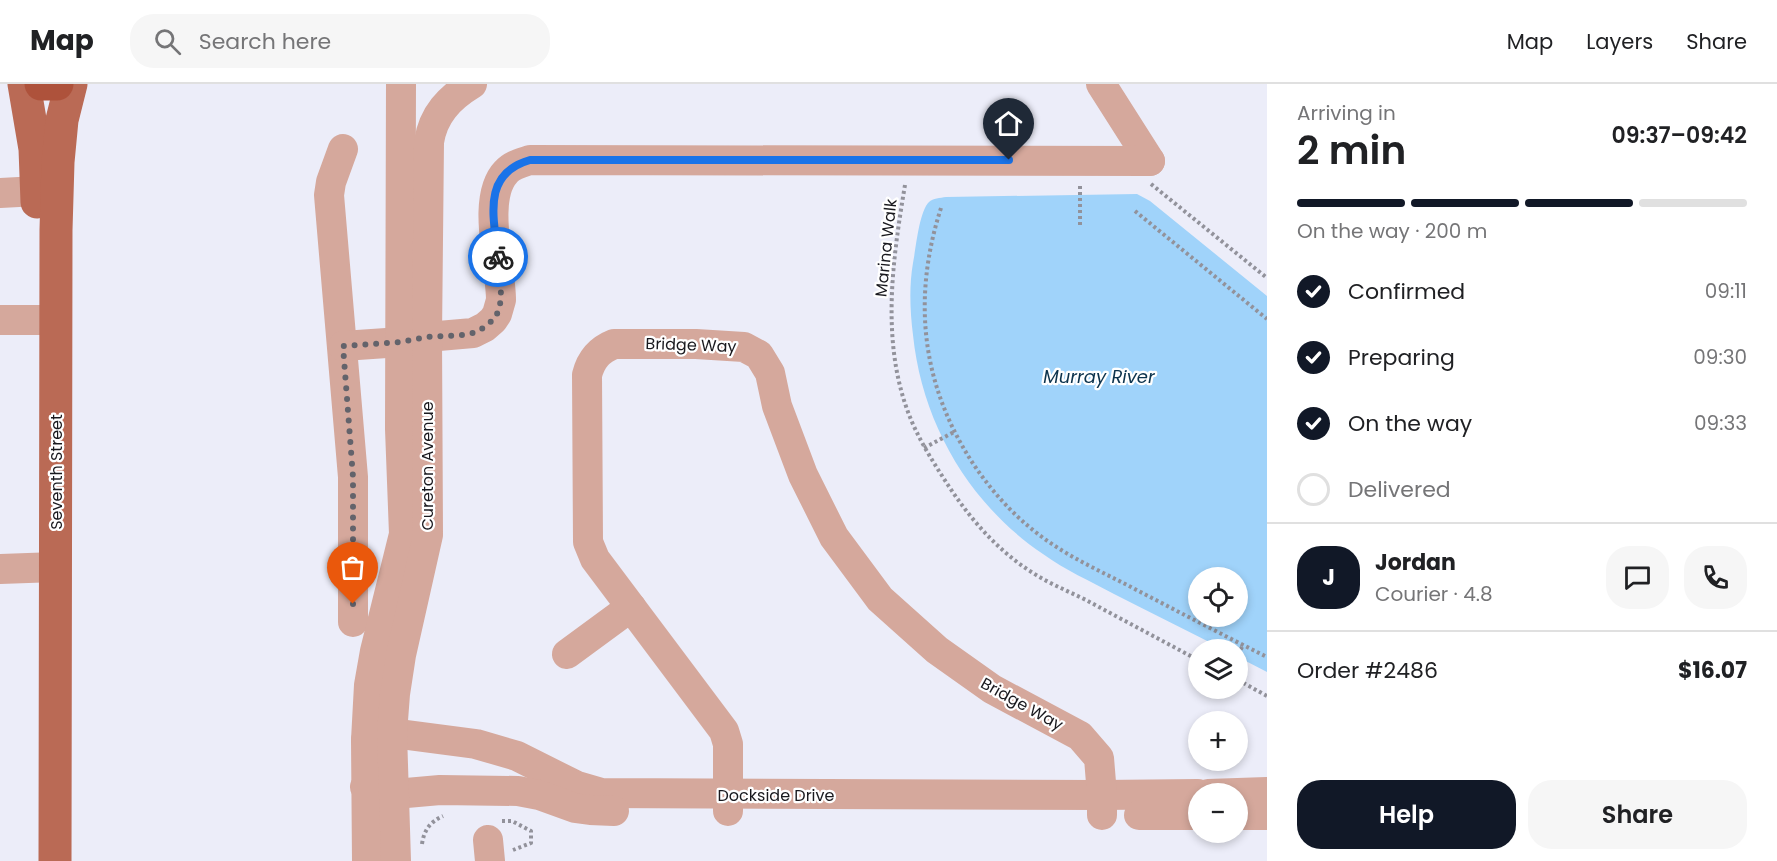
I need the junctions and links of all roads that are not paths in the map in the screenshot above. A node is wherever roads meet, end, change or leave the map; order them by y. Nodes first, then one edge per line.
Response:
1 (24, 84) edge
2 (41, 84) edge
3 (57, 84) edge
4 (71, 84) edge
5 (401, 84) edge
6 (472, 84) edge
7 (1101, 84) edge
8 (343, 148) dead end
9 (37, 192) junction
10 (0, 193) edge
11 (0, 320) edge
12 (46, 320) junction
13 (414, 340) junction
14 (343, 346) junction
15 (0, 569) edge
16 (46, 575) junction
17 (0, 581) edge
18 (631, 607) junction
19 (353, 622) dead end
20 (567, 654) dead end
21 (379, 736) junction
22 (365, 787) junction
23 (1267, 792) edge
24 (1248, 793) edge
25 (395, 794) junction
26 (1188, 795) edge
27 (728, 803) junction
28 (1102, 805) junction
29 (1188, 814) edge
30 (1248, 815) edge
31 (1267, 815) edge
32 (409, 853) edge
33 (36, 861) edge
34 (55, 861) edge
35 (367, 861) edge

1 - 9 main road, Seventh Street
2 - 3 highway
4 - 12 main road, Seventh Street
5 - 13 street, Cureton Avenue
6 - 13 street, Cureton Avenue
7 - 13 street
8 - 14 street
9 - 10 street
9 - 12 main road, Seventh Street
11 - 12 street
12 - 16 main road, Seventh Street
13 - 14 street
13 - 21 street, Cureton Avenue
14 - 19 street
15 - 16 street
16 - 17 street
16 - 33 main road, Seventh Street
16 - 34 main road, Seventh Street
18 - 20 street
18 - 27 street, Bridge Way
18 - 28 street, Bridge Way
21 - 22 street, Cureton Avenue
21 - 25 street, Cureton Avenue
21 - 27 street, Dockside Drive
22 - 25 street, Dockside Drive
22 - 35 street, Cureton Avenue
23 - 24 street
25 - 27 street, Dockside Drive
25 - 32 street, Cureton Avenue
26 - 28 street, Dockside Drive
27 - 28 street, Dockside Drive
28 - 29 street, Dockside Drive
30 - 31 street

